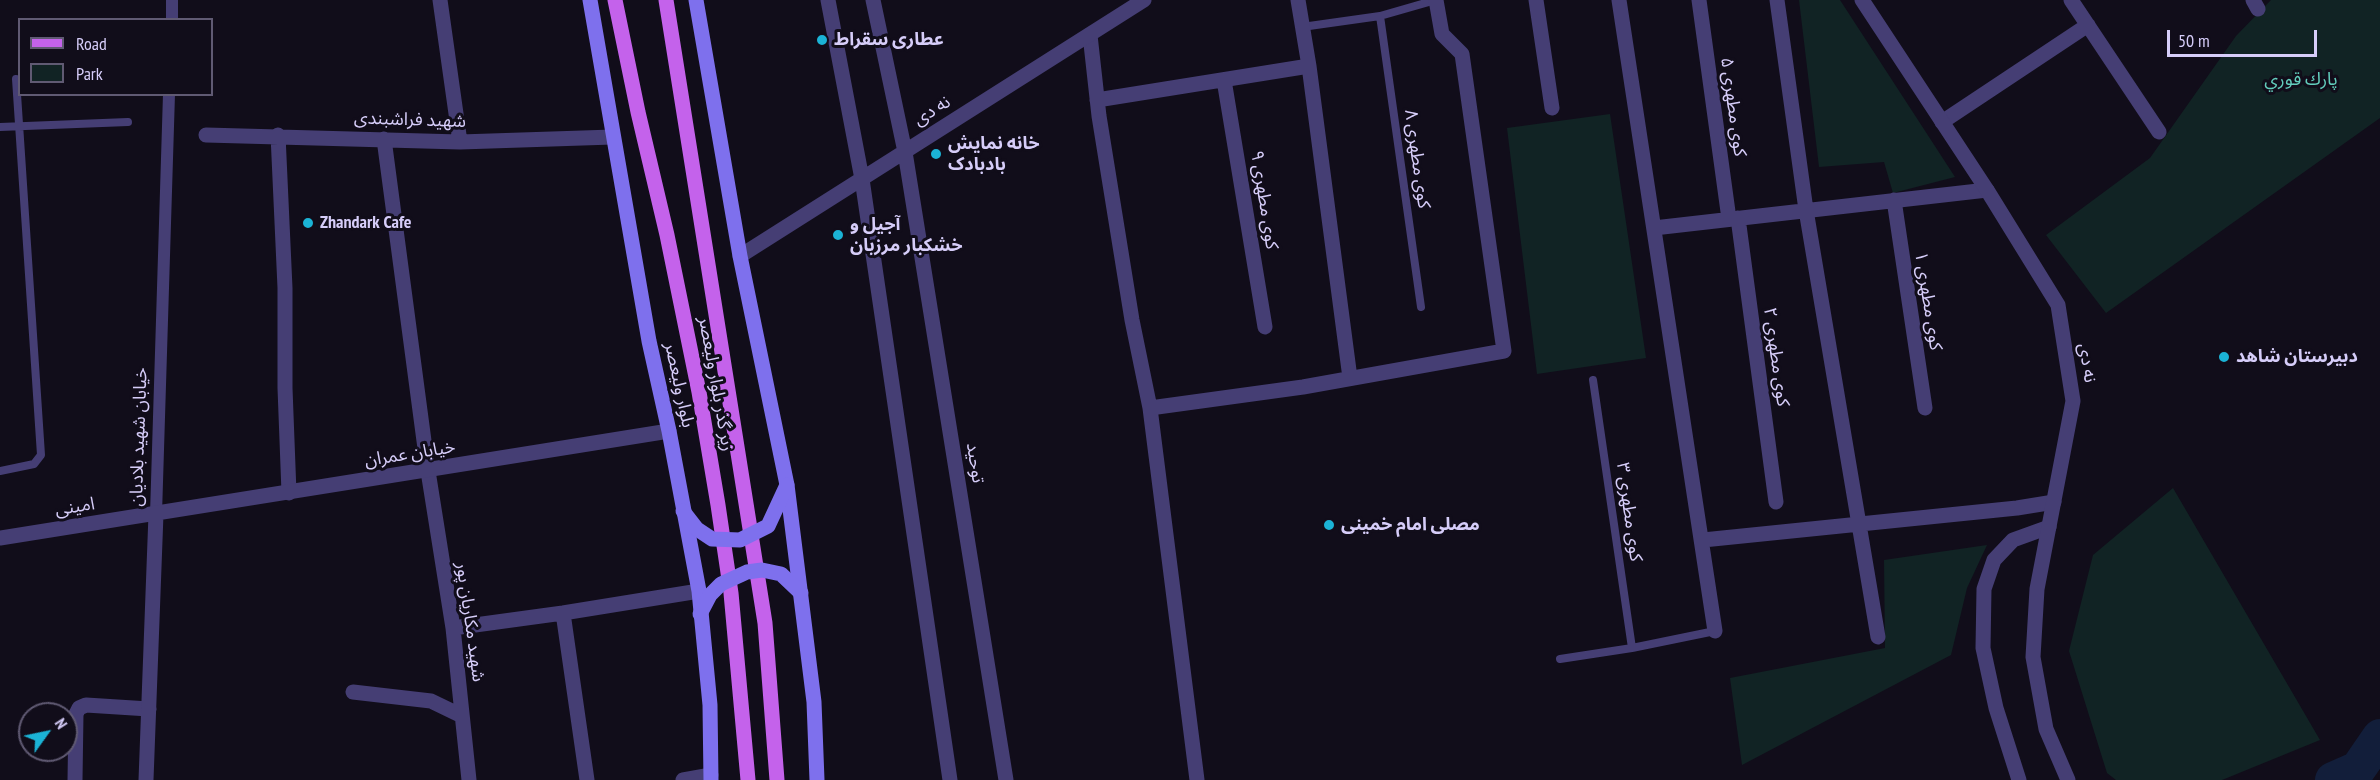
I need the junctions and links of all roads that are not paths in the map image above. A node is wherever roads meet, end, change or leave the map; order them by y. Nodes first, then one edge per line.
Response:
1 (172, 0) edge
2 (440, 0) edge
3 (590, 0) edge
4 (615, 0) edge
5 (666, 0) edge
6 (696, 0) edge
7 (828, 0) edge
8 (873, 0) edge
9 (1144, 0) edge
10 (1298, 0) edge
11 (1436, 0) edge
12 (1536, 0) edge
13 (1618, 0) edge
14 (1699, 0) edge
15 (1777, 0) edge
16 (1862, 0) edge
17 (2071, 0) edge
18 (1380, 16) junction
19 (172, 18) edge
20 (2088, 25) junction
21 (1302, 27) junction
22 (1090, 35) junction
23 (1310, 66) junction
24 (16, 79) dead end
25 (1224, 80) junction
26 (169, 96) edge
27 (1097, 100) junction
28 (1551, 108) dead end
29 (128, 122) dead end
30 (1942, 122) junction
31 (19, 125) junction
32 (0, 127) edge
33 (2159, 132) dead end
34 (206, 135) dead end
35 (278, 135) junction
36 (613, 137) junction
37 (384, 139) junction
38 (460, 142) junction
39 (905, 152) junction
40 (862, 179) junction
41 (1987, 190) junction
42 (1894, 200) junction
43 (1806, 210) junction
44 (1733, 219) junction
45 (1654, 228) junction
46 (740, 256) junction
47 (1421, 307) dead end
48 (1265, 327) dead end
49 (1350, 378) junction
50 (1593, 380) dead end
51 (1150, 408) junction
52 (1925, 408) dead end
53 (669, 431) junction
54 (0, 471) edge
55 (428, 471) junction
56 (787, 485) junction
57 (290, 493) junction
58 (1776, 502) dead end
59 (2054, 502) junction
60 (683, 511) junction
61 (156, 514) junction
62 (1860, 524) junction
63 (2049, 527) junction
64 (0, 538) edge
65 (1703, 540) junction
66 (699, 591) junction
67 (801, 593) junction
68 (563, 614) junction
69 (700, 614) junction
70 (453, 628) junction
71 (1715, 632) joint
72 (1878, 637) dead end
73 (1632, 648) junction
74 (1560, 659) dead end
75 (353, 692) dead end
76 (149, 709) junction
77 (462, 716) junction
78 (711, 778) edge
79 (75, 780) edge
80 (146, 780) edge
81 (469, 780) edge
82 (587, 780) edge
83 (683, 780) edge
84 (748, 780) edge
85 (777, 780) edge
86 (817, 780) edge
87 (950, 780) edge
88 (1006, 780) edge
89 (1197, 780) edge
90 (2019, 780) edge
91 (2068, 780) edge

1 - 19 street
2 - 38 street
3 - 36 main road, بلوار ولیعصر
4 - 84 main road, زیر گذر بلوار ولیعصر
5 - 85 main road
6 - 46 main road
7 - 40 street
8 - 39 street, توحید
9 - 22 street, نه دی
10 - 21 street
11 - 18 lane
11 - 49 street
12 - 28 street
13 - 45 street
14 - 44 street, کوی مطهری ۵
15 - 43 street
16 - 30 street, نه دی
17 - 20 street
18 - 21 lane
18 - 47 lane, کوی مطهری ۸
20 - 30 street
20 - 33 street
21 - 23 street
22 - 27 street
22 - 39 street, نه دی
23 - 25 street
23 - 49 street
24 - 31 lane
25 - 27 street
25 - 48 street, کوی مطهری ۹
26 - 61 street, خیابان شهید بلادیان
27 - 51 street
29 - 31 lane
30 - 41 street, نه دی
31 - 32 lane
31 - 54 lane
34 - 35 street, شهید فراشبندی
35 - 37 street, شهید فراشبندی
35 - 57 street
36 - 38 street, شهید فراشبندی
36 - 53 main road, بلوار ولیعصر
37 - 38 street, شهید فراشبندی
37 - 55 street, شهید مکاریان پور
39 - 40 street, نه دی
39 - 88 street, توحید
40 - 46 street, نه دی
40 - 87 street
41 - 42 street
41 - 59 street, نه دی
42 - 43 street
42 - 52 street, کوی مطهری ۱
43 - 44 street
43 - 62 street
44 - 45 street
44 - 58 street, کوی مطهری ۲
45 - 65 street
46 - 56 main road
49 - 51 street
50 - 73 lane, کوی مطهری ۳
51 - 89 street
53 - 55 street, خیابان عمران
53 - 60 main road, بلوار ولیعصر
55 - 57 street, خیابان عمران
55 - 70 street, شهید مکاریان پور
56 - 60 main road, bridge
56 - 67 main road
57 - 61 street, خیابان عمران
59 - 62 street
59 - 63 street, نه دی
60 - 66 main road, بلوار ولیعصر
61 - 64 street, امینی
61 - 76 street, خیابان شهید بلادیان
62 - 65 street
62 - 72 street
63 - 90 street
63 - 91 street, نه دی
65 - 71 street
66 - 68 street
66 - 69 main road, بلوار ولیعصر
67 - 69 main road, bridge
67 - 86 main road
68 - 70 street
68 - 82 street
69 - 78 main road, بلوار ولیعصر
70 - 77 street, شهید مکاریان پور
71 - 73 lane
73 - 74 lane
75 - 77 street
76 - 79 street
76 - 80 street, خیابان شهید بلادیان
77 - 81 street, شهید مکاریان پور
78 - 83 street

